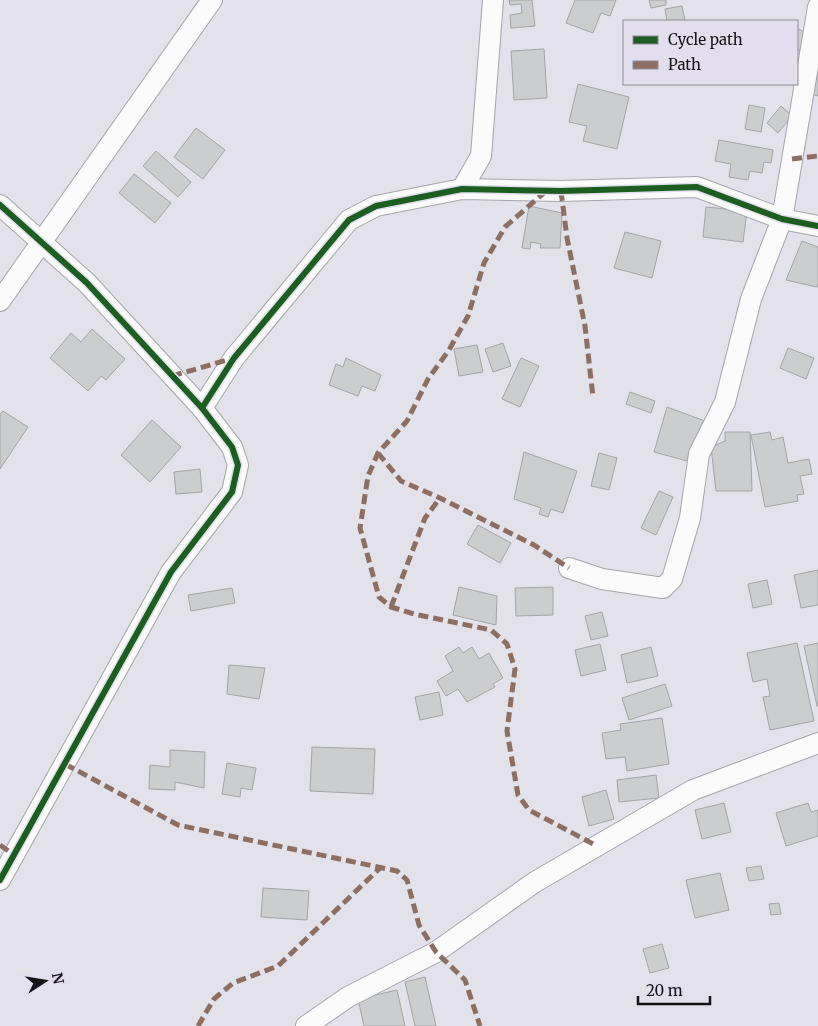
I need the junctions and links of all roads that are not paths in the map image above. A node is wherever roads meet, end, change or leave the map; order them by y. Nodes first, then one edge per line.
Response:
1 (212, 0) edge
2 (493, 0) edge
3 (818, 7) edge
4 (462, 188) junction
5 (0, 205) edge
6 (782, 219) junction
7 (818, 226) edge
8 (41, 241) junction
9 (0, 301) edge
10 (202, 408) junction
11 (569, 568) dead end
12 (818, 743) edge
13 (0, 880) edge
14 (306, 1026) edge

1 - 8 street
2 - 4 street
3 - 6 street
4 - 6 street
4 - 10 street
5 - 8 street
6 - 7 street
6 - 11 street
8 - 9 street
8 - 10 street
10 - 13 street
12 - 14 street

